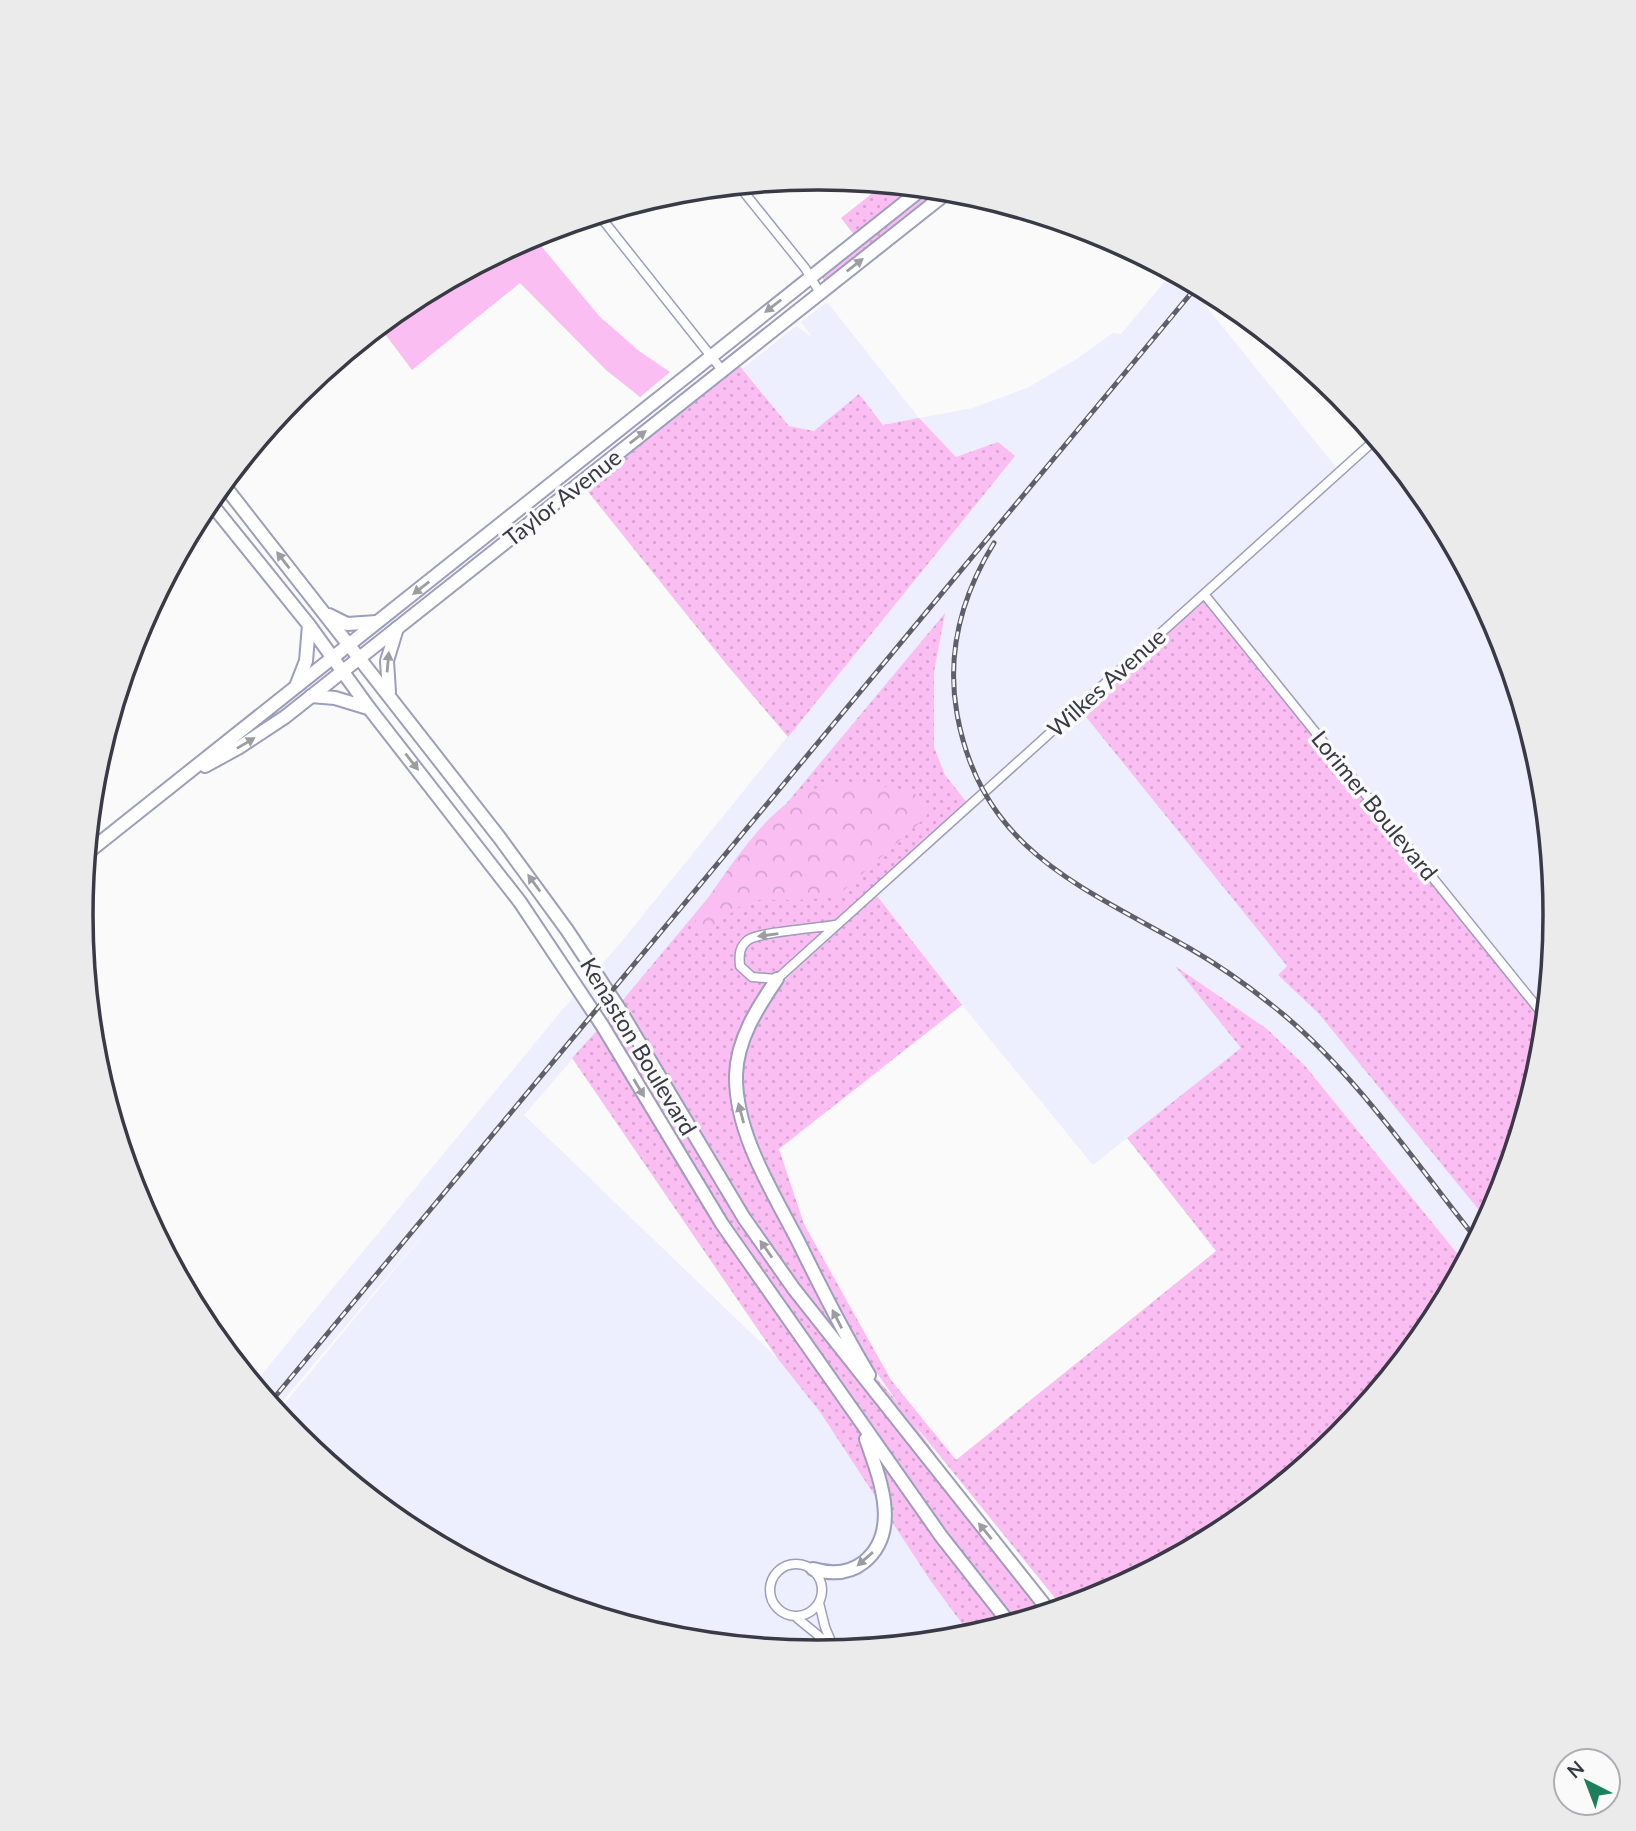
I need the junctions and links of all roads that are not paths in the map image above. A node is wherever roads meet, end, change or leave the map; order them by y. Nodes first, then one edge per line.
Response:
1 (745, 194) edge
2 (913, 196) edge
3 (937, 200) edge
4 (605, 223) edge
5 (811, 277) junction
6 (820, 293) junction
7 (711, 356) junction
8 (722, 370) junction
9 (1369, 445) edge
10 (230, 492) edge
11 (217, 511) edge
12 (1204, 594) junction
13 (326, 613) junction
14 (377, 622) junction
15 (309, 625) junction
16 (397, 628) junction
17 (349, 645) junction
18 (333, 658) junction
19 (360, 658) junction
20 (343, 671) junction
21 (297, 684) junction
22 (311, 696) junction
23 (390, 696) junction
24 (369, 708) junction
25 (166, 789) junction
26 (96, 845) edge
27 (835, 926) junction
28 (777, 979) junction
29 (1537, 1007) edge
30 (896, 1420) junction
31 (862, 1426) junction
32 (813, 1569) junction
33 (819, 1602) junction
34 (1044, 1604) edge
35 (1004, 1616) edge
36 (797, 1618) junction
37 (830, 1640) edge
38 (823, 1641) edge

1 - 5 street
2 - 5 main road, Taylor Avenue
6 -> 3 main road, Taylor Avenue
4 - 7 street
5 - 6 street
5 -> 7 main road, Taylor Avenue
6 - 8 main road, Taylor Avenue
7 - 8 street
7 -> 14 main road, Taylor Avenue
16 -> 8 main road, Taylor Avenue
9 - 12 street, Wilkes Avenue
13 -> 10 main road, Kenaston Boulevard
11 - 15 main road, Kenaston Boulevard
12 - 27 street, Wilkes Avenue
12 - 29 street, Lorimer Boulevard
13 - 14 main road
13 - 17 main road, Kenaston Boulevard
14 - 17 main road, Taylor Avenue
15 - 18 main road, Kenaston Boulevard
15 - 21 main road
16 - 19 main road, Taylor Avenue
23 -> 16 main road
17 - 18 main road, Taylor Avenue
17 - 19 main road, Kenaston Boulevard
18 - 20 main road, Kenaston Boulevard
18 - 21 main road, Taylor Avenue
19 - 20 main road, Taylor Avenue
19 - 23 main road, Kenaston Boulevard
20 - 22 main road, Taylor Avenue
20 - 24 main road, Kenaston Boulevard
21 - 25 main road, Taylor Avenue
22 - 24 main road
25 -> 22 main road, Taylor Avenue
30 -> 23 main road, Kenaston Boulevard
24 -> 31 main road, Kenaston Boulevard
25 - 26 main road, Taylor Avenue
27 - 28 street, Wilkes Avenue
27 -> 28 street
30 -> 28 main road
34 -> 30 main road, Kenaston Boulevard
31 -> 32 main road
31 - 35 main road, Kenaston Boulevard
32 - 33 street
32 - 36 street
33 - 36 street
33 - 37 street
36 - 38 street

